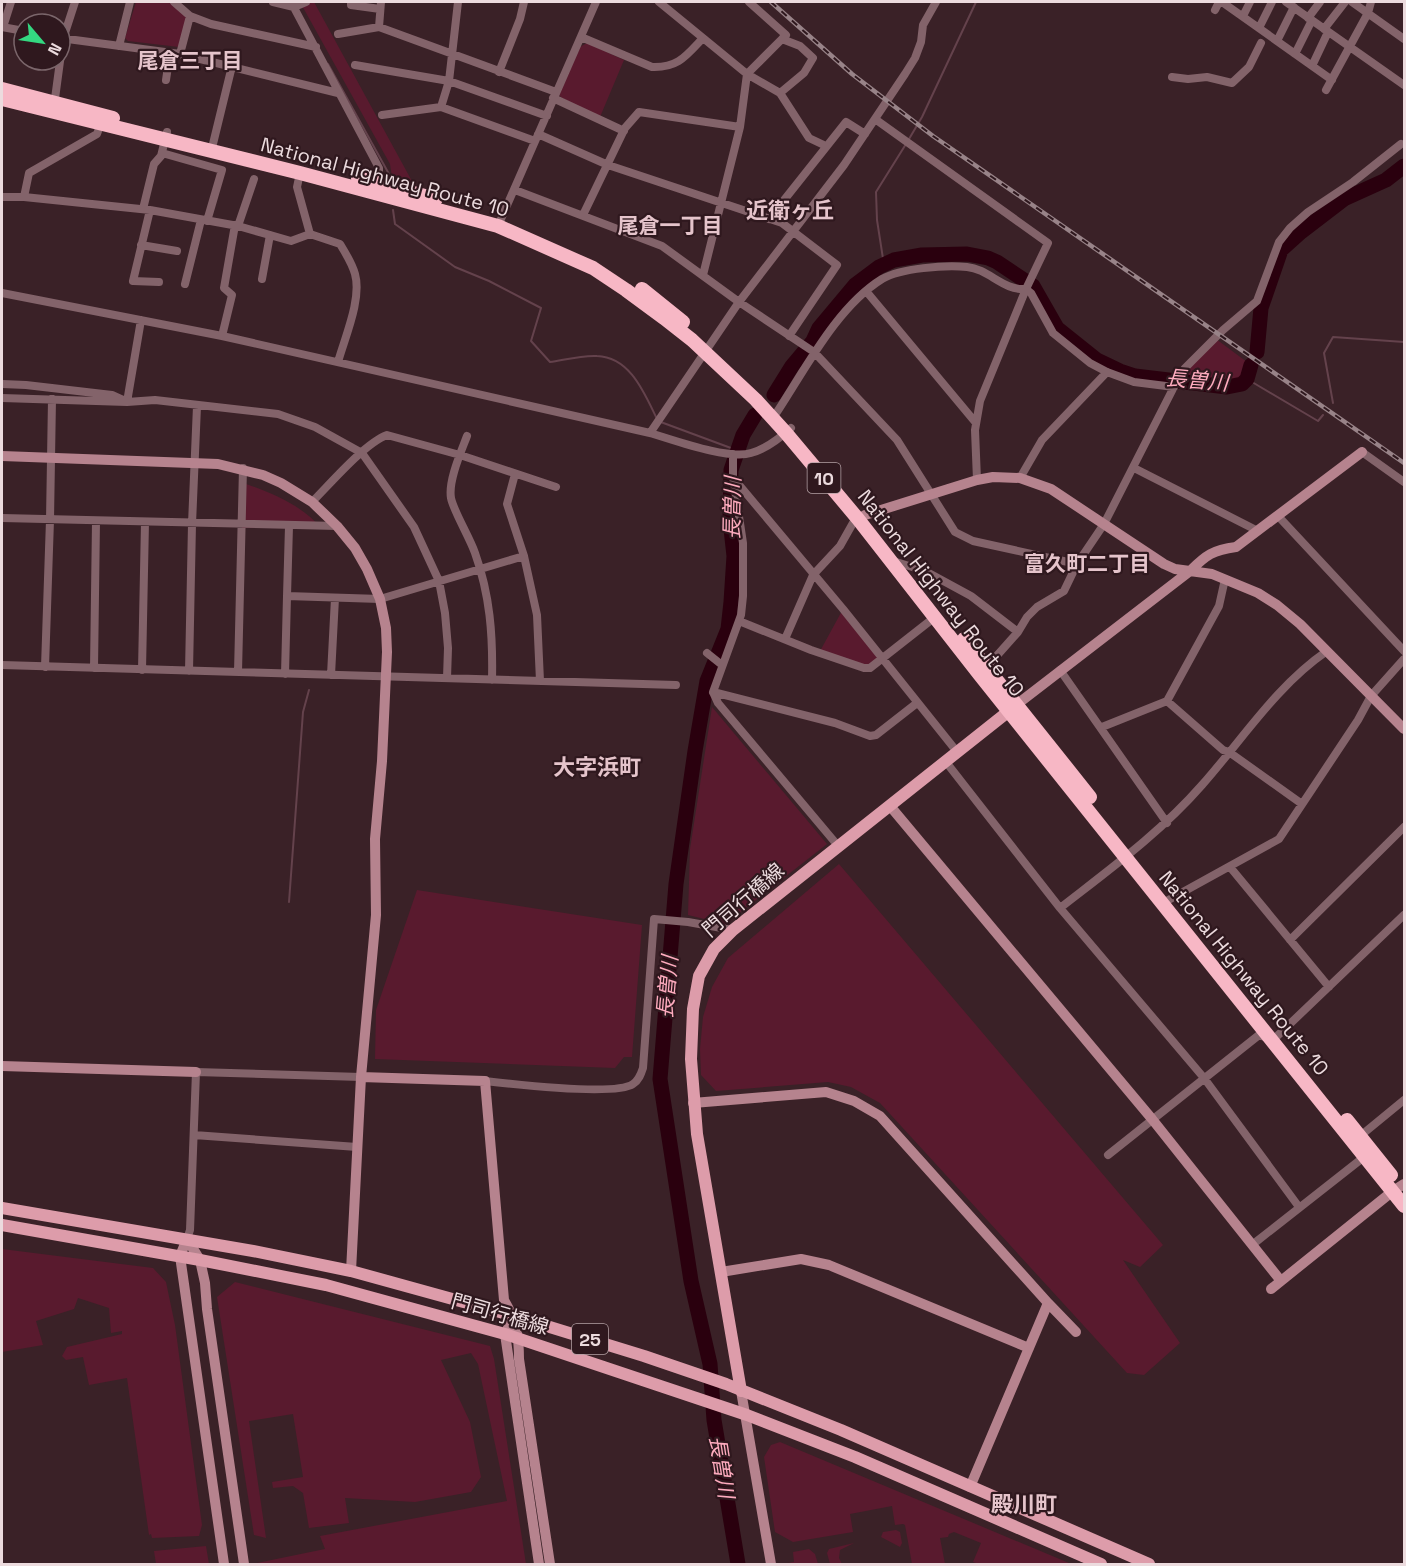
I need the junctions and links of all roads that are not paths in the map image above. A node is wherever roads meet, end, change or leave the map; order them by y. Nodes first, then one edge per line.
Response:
1 (11, 2) edge
2 (130, 2) edge
3 (174, 2) edge
4 (273, 2) edge
5 (306, 2) edge
6 (351, 2) edge
7 (458, 2) edge
8 (524, 2) edge
9 (596, 2) edge
10 (659, 2) edge
11 (749, 2) edge
12 (936, 2) edge
13 (1221, 2) edge
14 (1250, 2) edge
15 (1272, 2) edge
16 (1320, 2) edge
17 (1345, 2) edge
18 (1352, 2) edge
19 (1371, 2) edge
20 (292, 4) edge
21 (1291, 4) edge
22 (381, 5) edge
23 (1215, 10) dead end
24 (1368, 13) junction
25 (190, 16) junction
26 (1243, 16) junction
27 (1310, 19) junction
28 (2, 27) edge
29 (379, 27) junction
30 (1259, 28) junction
31 (1326, 31) junction
32 (338, 34) dead end
33 (580, 37) junction
34 (703, 38) junction
35 (782, 39) junction
36 (1404, 39) edge
37 (72, 40) edge
38 (1277, 41) junction
39 (1261, 44) dead end
40 (119, 46) junction
41 (316, 47) junction
42 (1350, 47) junction
43 (170, 53) junction
44 (180, 54) junction
45 (453, 54) junction
46 (1295, 54) junction
47 (355, 65) dead end
48 (232, 66) junction
49 (1312, 66) junction
50 (58, 72) edge
51 (499, 72) junction
52 (747, 74) junction
53 (1172, 77) dead end
54 (166, 80) dead end
55 (1332, 80) junction
56 (449, 81) junction
57 (1404, 85) edge
58 (2, 89) edge
59 (1326, 90) dead end
60 (338, 93) junction
61 (780, 93) junction
62 (555, 95) junction
63 (2, 99) edge
64 (54, 107) junction
65 (441, 107) junction
66 (382, 115) dead end
67 (547, 116) junction
68 (875, 119) junction
69 (101, 120) junction
70 (740, 127) junction
71 (624, 131) junction
72 (865, 134) junction
73 (536, 137) junction
74 (165, 142) junction
75 (1401, 144) dead end
76 (826, 146) junction
77 (212, 147) junction
78 (608, 165) junction
79 (300, 173) junction
80 (254, 179) dead end
81 (383, 189) junction
82 (515, 190) junction
83 (24, 196) junction
84 (2, 197) edge
85 (721, 203) junction
86 (146, 210) junction
87 (583, 215) junction
88 (769, 219) junction
89 (204, 220) junction
90 (500, 223) junction
91 (237, 226) junction
92 (794, 233) junction
93 (310, 234) junction
94 (270, 235) junction
95 (141, 245) junction
96 (177, 251) dead end
97 (703, 275) junction
98 (262, 279) dead end
99 (159, 282) dead end
100 (185, 284) dead end
101 (1026, 289) junction
102 (867, 291) junction
103 (2, 293) edge
104 (739, 302) junction
105 (141, 320) junction
106 (222, 336) junction
107 (789, 336) junction
108 (708, 349) junction
109 (814, 352) junction
110 (338, 362) junction
111 (1107, 372) junction
112 (2, 384) edge
113 (1175, 386) junction
114 (2, 398) edge
115 (52, 399) junction
116 (127, 402) junction
117 (197, 405) junction
118 (775, 416) junction
119 (976, 423) junction
120 (788, 430) junction
121 (650, 433) junction
122 (467, 436) dead end
123 (1362, 452) joint
124 (362, 453) junction
125 (733, 454) junction
126 (460, 455) junction
127 (2, 456) edge
128 (51, 458) junction
129 (194, 463) junction
130 (243, 468) junction
131 (1134, 468) junction
132 (515, 474) junction
133 (733, 477) junction
134 (1020, 478) junction
135 (977, 480) junction
136 (1404, 482) edge
137 (556, 487) dead end
138 (931, 495) junction
139 (312, 502) junction
140 (1278, 516) junction
141 (862, 517) junction
142 (2, 518) edge
143 (50, 520) junction
144 (96, 521) junction
145 (145, 522) junction
146 (192, 524) junction
147 (1104, 524) junction
148 (240, 525) junction
149 (289, 526) junction
150 (337, 526) junction
151 (1258, 531) junction
152 (524, 556) junction
153 (896, 562) junction
154 (1077, 564) junction
155 (481, 569) junction
156 (1190, 571) junction
157 (813, 575) junction
158 (1226, 579) junction
159 (439, 581) junction
160 (287, 596) junction
161 (335, 598) junction
162 (380, 599) junction
163 (935, 617) junction
164 (739, 621) junction
165 (1018, 632) junction
166 (785, 639) junction
167 (1327, 651) junction
168 (1404, 651) edge
169 (707, 653) dead end
170 (880, 658) junction
171 (1404, 659) edge
172 (720, 663) junction
173 (2, 666) edge
174 (45, 667) junction
175 (93, 668) junction
176 (142, 670) junction
177 (1060, 670) junction
178 (189, 671) junction
179 (983, 671) junction
180 (238, 672) junction
181 (285, 674) junction
182 (331, 675) junction
183 (387, 677) junction
184 (447, 678) junction
185 (492, 680) junction
186 (540, 681) junction
187 (676, 685) dead end
188 (713, 692) junction
189 (1371, 696) junction
190 (1167, 701) junction
191 (917, 703) junction
192 (1013, 707) junction
193 (1102, 727) junction
194 (1404, 729) edge
195 (1229, 752) junction
196 (958, 753) junction
197 (946, 762) junction
198 (1302, 804) junction
199 (890, 806) junction
200 (1167, 823) junction
201 (1404, 826) edge
202 (839, 847) junction
203 (1129, 855) junction
204 (1230, 867) junction
205 (1167, 901) junction
206 (1060, 908) junction
207 (1404, 915) edge
208 (733, 930) junction
209 (1290, 940) junction
210 (1329, 987) junction
211 (1275, 1037) junction
212 (2, 1066) edge
213 (196, 1072) junction
214 (361, 1077) junction
215 (1204, 1077) junction
216 (485, 1082) junction
217 (1404, 1100) edge
218 (693, 1103) junction
219 (1152, 1119) junction
220 (194, 1135) junction
221 (1356, 1139) junction
222 (357, 1147) junction
223 (1108, 1155) dead end
224 (1364, 1157) junction
225 (1401, 1185) edge
226 (1404, 1206) edge
227 (1299, 1207) junction
228 (2, 1208) edge
229 (2, 1225) edge
230 (187, 1239) junction
231 (1252, 1245) junction
232 (180, 1256) junction
233 (200, 1260) junction
234 (351, 1272) junction
235 (721, 1272) junction
236 (1281, 1281) junction
237 (1271, 1290) dead end
238 (1048, 1303) junction
239 (514, 1316) junction
240 (1076, 1332) dead end
241 (505, 1334) junction
242 (519, 1338) junction
243 (1029, 1348) junction
244 (741, 1391) junction
245 (747, 1415) junction
246 (970, 1487) junction
247 (224, 1564) edge
248 (244, 1564) edge
249 (539, 1564) edge
250 (550, 1564) edge
251 (771, 1564) edge
252 (1101, 1564) edge
253 (1149, 1564) edge

1 - 28 street
2 - 40 street
3 - 25 street
4 - 20 street
5 - 20 street
6 - 22 street
7 - 45 street
8 - 51 street
9 - 33 street
10 - 34 street
11 - 35 street
12 - 68 street
13 - 23 street
13 - 26 street
14 - 26 street
15 - 30 street
16 - 27 street
17 - 31 street
18 - 24 street
19 - 24 street
20 - 41 street
21 - 27 street
21 - 38 street
22 - 29 street
24 - 36 street
24 - 42 street
25 - 41 street
25 - 44 street
26 - 30 street
27 - 31 street
27 - 46 street
29 - 32 street
29 - 45 street
30 - 38 street
31 - 42 street
31 - 49 street
33 - 34 street
33 - 62 street
34 - 52 street
35 - 52 street
35 - 61 street
37 - 40 street
38 - 46 street
39 - 53 street
40 - 43 street
41 - 60 street
42 - 55 street
42 - 57 street
43 - 44 street
43 - 54 street
44 - 48 street
45 - 51 street
45 - 56 street
46 - 49 street
47 - 56 street
48 - 60 street
48 - 77 street
49 - 55 street
50 - 64 street
51 - 62 street
52 - 61 street
52 - 70 street
55 - 59 street
56 - 65 street
56 - 67 street
58 - 64 highway, National Highway Route 10 / 10
60 - 81 street
61 - 76 street
62 - 67 street
62 - 71 street
63 - 64 highway, National Highway Route 10 / 10
64 - 69 highway, National Highway Route 10 / 10
65 - 66 street
65 - 73 street
67 - 73 street
68 - 72 street
68 - 101 street
69 - 74 highway, National Highway Route 10 / 10
69 - 83 street
70 - 71 street
70 - 85 street
71 - 78 street
72 - 76 street
72 - 92 street
73 - 78 street
73 - 82 street
74 - 77 highway, National Highway Route 10 / 10
74 - 86 street
74 - 89 street
75 - 113 street
76 - 88 street
77 - 79 highway, National Highway Route 10 / 10
77 - 81 highway, National Highway Route 10 / 10
78 - 85 street
78 - 87 street
79 - 81 highway, National Highway Route 10 / 10
79 - 93 street
80 - 91 street
81 - 90 highway, National Highway Route 10 / 10
82 - 87 street
82 - 90 street
83 - 84 street
83 - 86 street
85 - 88 street
85 - 97 street
86 - 89 street
86 - 95 street
87 - 97 street
88 - 92 street
89 - 91 street
89 - 100 street
90 - 108 highway, National Highway Route 10 / 10
91 - 94 street
91 - 106 street
92 - 104 street
92 - 107 street
93 - 94 street
93 - 110 street
94 - 98 street
95 - 96 street
95 - 99 street
97 - 104 street
101 - 102 street
101 - 111 street
101 - 119 street
102 - 109 street
102 - 119 street
103 - 105 street
104 - 107 street
104 - 108 street
105 - 106 street
105 - 116 street
106 - 110 street
107 - 109 street
108 - 118 highway, National Highway Route 10 / 10
108 - 121 street
109 - 118 street
109 - 138 street
110 - 121 street
111 - 113 street
111 - 134 street
112 - 116 street
113 - 131 street
114 - 115 street
115 - 116 street
115 - 128 street
116 - 117 street
117 - 124 street
117 - 129 street
118 - 120 highway, National Highway Route 10 / 10
119 - 135 street
120 - 125 street
120 - 141 highway, National Highway Route 10 / 10
121 - 125 street
122 - 126 street
123 - 136 street
123 - 140 street
124 - 126 street
124 - 139 street
124 - 159 street
125 - 133 street
126 - 132 street
126 - 155 street
127 - 128 street
128 - 129 street
128 - 143 street
129 - 130 street
129 - 146 street
130 - 139 street
130 - 148 street
131 - 147 street
131 - 151 street
132 - 137 street
132 - 152 street
133 - 157 street
133 - 164 street
134 - 135 street
134 - 147 street
135 - 138 street
138 - 141 street
138 - 154 street
139 - 150 street
140 - 151 street
140 - 168 street
141 - 153 highway, National Highway Route 10 / 10
141 - 157 street
142 - 143 street
143 - 144 street
143 - 174 street
144 - 145 street
144 - 175 street
145 - 146 street
145 - 176 street
146 - 148 street
146 - 178 street
147 - 154 street
147 - 156 street
148 - 149 street
148 - 180 street
149 - 150 street
149 - 160 street
150 - 162 street
151 - 156 street
152 - 155 street
152 - 186 street
153 - 163 highway, National Highway Route 10 / 10
153 - 165 street
153 - 179 highway, National Highway Route 10 / 10
154 - 165 street
155 - 159 street
155 - 185 street
156 - 158 street
156 - 177 street
157 - 166 street
157 - 170 street
158 - 167 street
158 - 190 street
159 - 162 street
159 - 184 street
160 - 161 street
160 - 181 street
161 - 162 street
161 - 182 street
162 - 183 street
163 - 170 street
163 - 179 highway, National Highway Route 10 / 10
164 - 166 street
164 - 172 street
165 - 179 street
166 - 170 street
167 - 189 street
167 - 195 street
169 - 172 street
170 - 191 street
171 - 189 street
172 - 188 street
173 - 174 street
174 - 175 street
175 - 176 street
176 - 178 street
177 - 192 street
177 - 193 street
178 - 180 street
179 - 192 highway, National Highway Route 10 / 10
180 - 181 street
181 - 182 street
182 - 183 street
183 - 184 street
183 - 214 street
184 - 185 street
185 - 186 street
186 - 187 street
188 - 191 street
188 - 202 street
189 - 194 street
189 - 198 street
190 - 193 street
190 - 195 street
191 - 196 street
192 - 196 main road, 門司行橋線
192 - 203 highway, National Highway Route 10 / 10
193 - 200 street
195 - 198 street
195 - 200 street
196 - 197 main road, 門司行橋線
197 - 199 main road, 門司行橋線
197 - 206 street
198 - 204 street
199 - 202 main road, 門司行橋線
199 - 219 street
200 - 203 street
201 - 209 street
202 - 208 main road, 門司行橋線
203 - 205 highway, National Highway Route 10 / 10
203 - 206 street
204 - 205 street
204 - 209 street
205 - 211 highway, National Highway Route 10 / 10
206 - 215 street
207 - 210 street
208 - 216 street
208 - 218 main road, 門司行橋線
209 - 210 street
210 - 211 street
211 - 215 street
211 - 221 highway, National Highway Route 10 / 10
212 - 213 street
213 - 214 street
213 - 220 street
214 - 216 street
214 - 222 street
215 - 219 street
215 - 227 street
216 - 239 street
217 - 221 street
218 - 235 main road, 門司行橋線
218 - 238 street
219 - 223 street
219 - 231 street
220 - 222 street
220 - 230 street
221 - 224 highway, National Highway Route 10 / 10
221 - 225 highway, National Highway Route 10 / 10
222 - 234 street
224 - 225 highway, National Highway Route 10 / 10
224 - 227 street
225 - 226 highway, National Highway Route 10 / 10
225 - 236 street
227 - 231 street
228 - 230 main road, 門司行橋線 / 25
229 - 232 main road, 門司行橋線 / 25
230 - 232 street
230 - 233 street
230 - 234 main road, 門司行橋線 / 25
231 - 236 street
232 - 233 main road, 門司行橋線 / 25
232 - 247 street
233 - 241 main road, 門司行橋線 / 25
233 - 248 street
234 - 239 main road, 門司行橋線 / 25
235 - 243 street
235 - 244 main road, 門司行橋線
236 - 237 street
238 - 240 street
238 - 243 street
239 - 241 street
239 - 242 street
239 - 244 main road, 門司行橋線 / 25
241 - 242 main road, 門司行橋線 / 25
241 - 249 street
242 - 245 main road, 門司行橋線 / 25
242 - 250 street
243 - 246 street
244 - 245 street
244 - 246 main road, 門司行橋線 / 25
245 - 251 street
245 - 252 main road, 門司行橋線 / 25
246 - 253 main road, 門司行橋線 / 25

